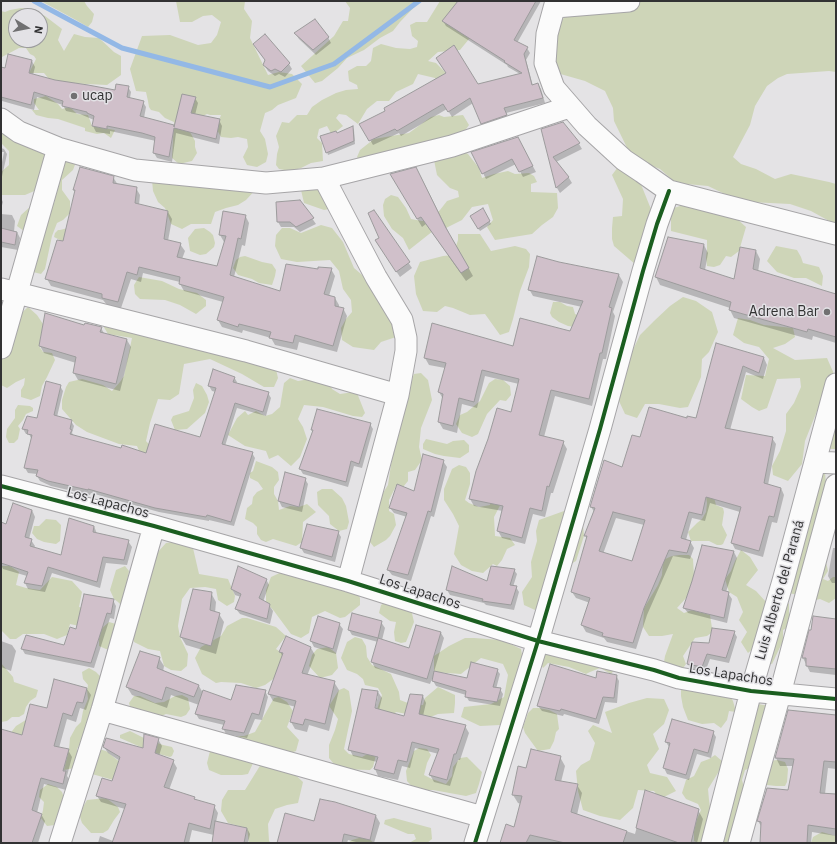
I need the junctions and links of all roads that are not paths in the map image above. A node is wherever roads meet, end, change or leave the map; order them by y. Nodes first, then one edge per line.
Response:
1 (629, 1) edge
2 (555, 4) edge
3 (570, 107) junction
4 (1, 120) edge
5 (58, 148) junction
6 (324, 178) junction
7 (669, 191) junction
8 (836, 234) edge
9 (9, 291) edge
10 (1, 348) edge
11 (836, 384) edge
12 (398, 395) junction
13 (815, 462) junction
14 (836, 463) edge
15 (836, 485) edge
16 (1, 486) edge
17 (154, 526) junction
18 (348, 580) junction
19 (783, 581) junction
20 (808, 588) junction
21 (538, 641) junction
22 (751, 691) junction
23 (780, 694) junction
24 (836, 699) edge
25 (102, 710) junction
26 (483, 817) junction
27 (60, 843) edge
28 (475, 843) edge
29 (712, 843) edge
30 (739, 843) edge

1 - 2 street
2 - 3 street
3 - 6 street
3 - 7 street
4 - 5 street
5 - 6 street
5 - 9 street
6 - 12 street
7 - 8 street
7 - 21 street
9 - 10 street
9 - 12 street
11 - 13 street, Luis Alberto del Paraná
12 - 18 street
13 - 14 street
13 - 19 street, Luis Alberto del Paraná
15 - 20 street, Luis Alberto del Paraná
16 - 17 street, Los Lapachos
17 - 18 street, Los Lapachos
17 - 25 street
18 - 21 street, Los Lapachos
19 - 20 street
19 - 22 street, Luis Alberto del Paraná
20 - 23 street, Luis Alberto del Paraná
21 - 22 street, Los Lapachos
21 - 26 street
22 - 23 street, Los Lapachos
22 - 29 street, Luis Alberto del Paraná
23 - 24 street, Los Lapachos
23 - 30 street, Luis Alberto del Paraná
25 - 26 street
25 - 27 street
26 - 28 street

